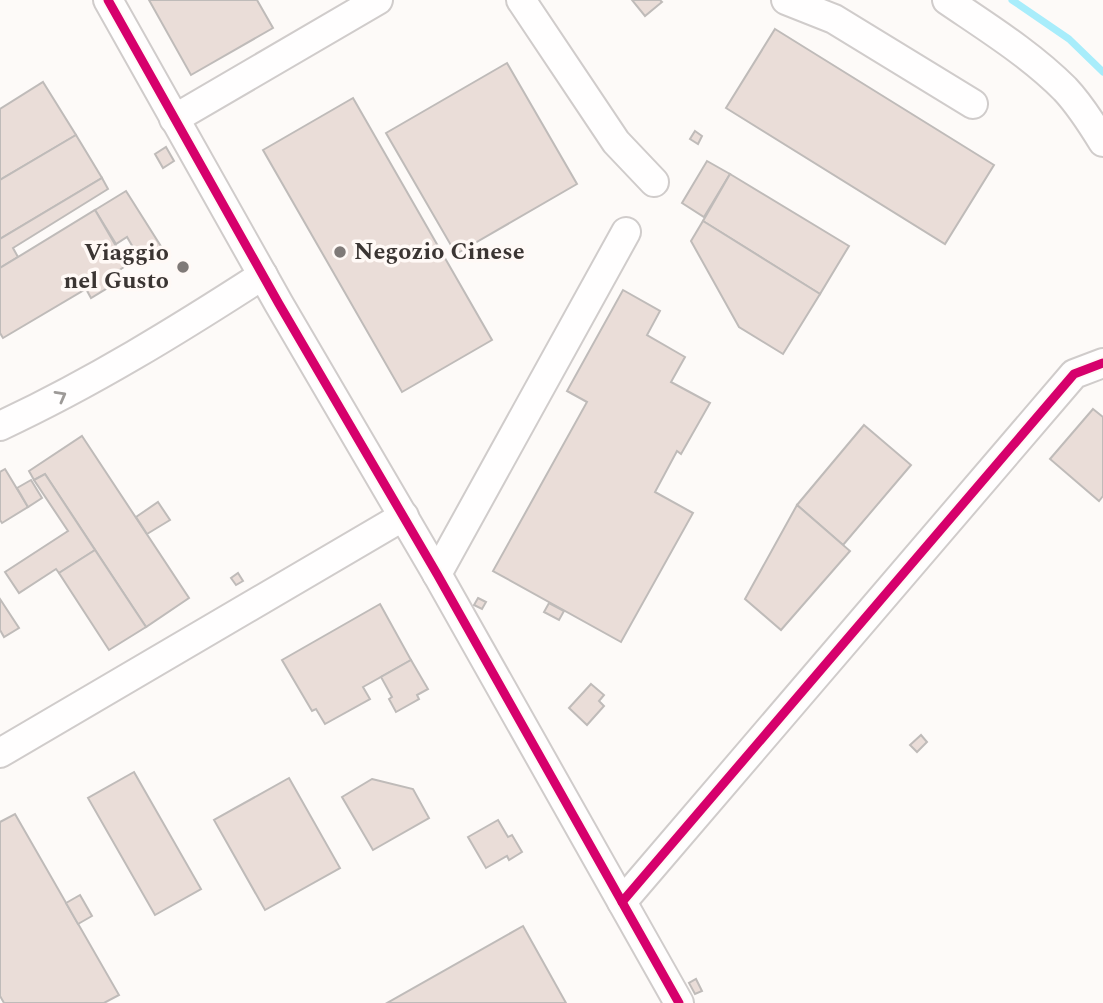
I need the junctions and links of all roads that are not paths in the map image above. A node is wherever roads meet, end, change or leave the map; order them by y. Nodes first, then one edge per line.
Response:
1 (108, 0) edge
2 (378, 0) edge
3 (521, 0) edge
4 (786, 0) edge
5 (947, 0) edge
6 (973, 104) dead end
7 (174, 119) junction
8 (1103, 142) edge
9 (654, 182) dead end
10 (626, 232) dead end
11 (263, 275) junction
12 (1103, 363) edge
13 (0, 426) edge
14 (404, 516) junction
15 (437, 574) junction
16 (0, 752) edge
17 (622, 902) junction
18 (679, 1003) edge

1 - 7 street
2 - 7 street
3 - 9 street
4 - 6 street
5 - 8 street
7 - 11 street
10 - 15 street
13 -> 11 street
11 - 14 street
12 - 17 street
14 - 15 street
14 - 16 street
15 - 17 street
17 - 18 street

